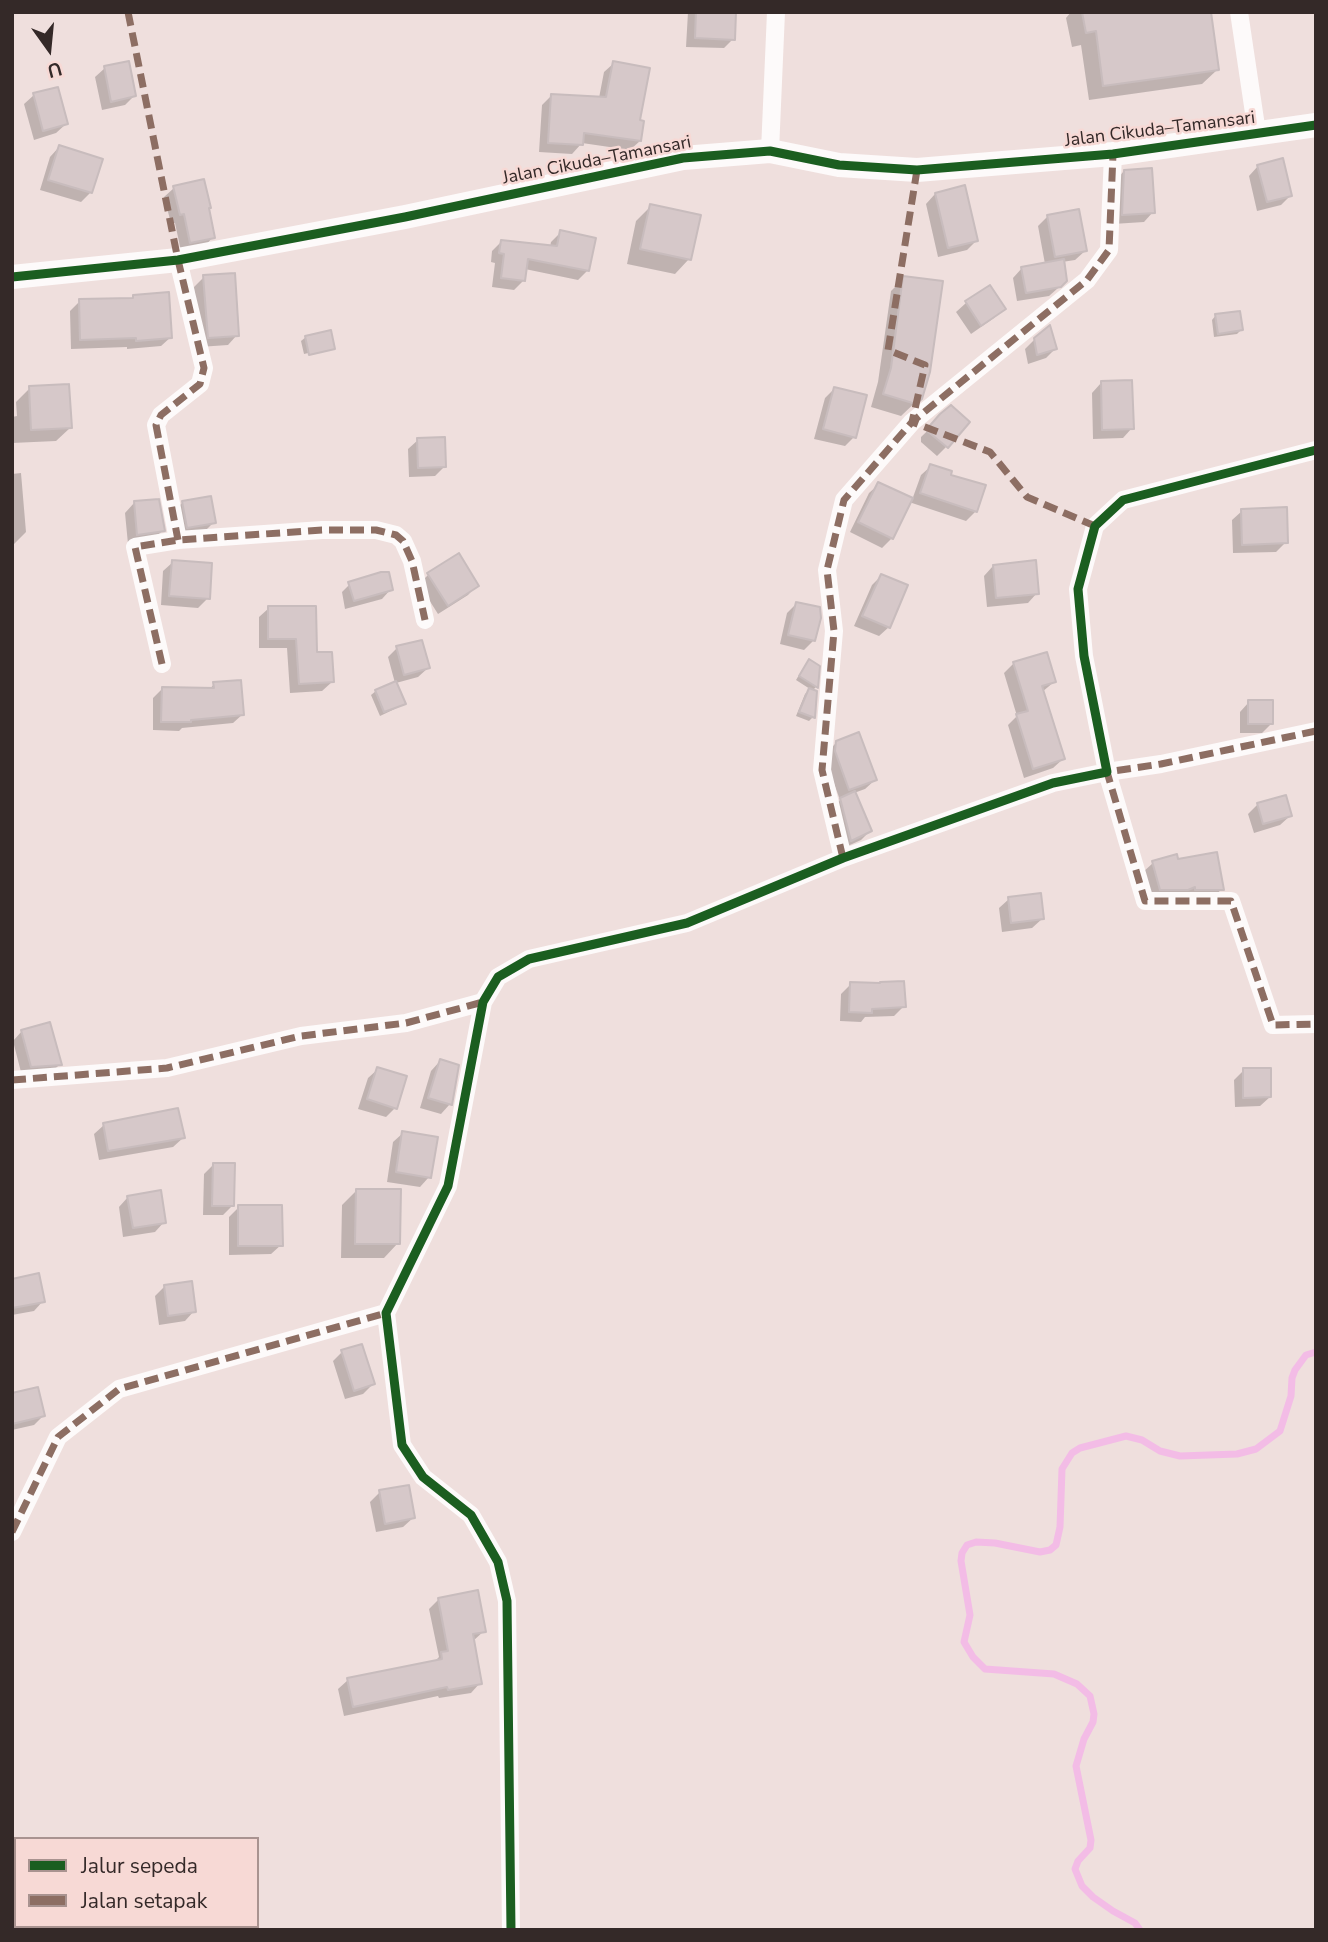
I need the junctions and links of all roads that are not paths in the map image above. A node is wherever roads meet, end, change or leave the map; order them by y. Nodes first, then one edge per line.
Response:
1 (776, 12) edge
2 (1239, 12) edge
3 (1316, 125) edge
4 (1257, 133) junction
5 (770, 151) junction
6 (1113, 154) junction
7 (178, 260) junction
8 (12, 277) edge
9 (1316, 450) edge
10 (178, 540) junction
11 (425, 620) dead end
12 (162, 664) dead end
13 (1316, 732) edge
14 (1107, 772) junction
15 (843, 858) junction
16 (483, 1002) junction
17 (1316, 1024) edge
18 (12, 1080) edge
19 (386, 1313) junction
20 (12, 1532) edge
21 (511, 1930) edge

1 - 5 street
2 - 4 street
3 - 4 street, Jalan Cikuda–Tamansari
4 - 6 street, Jalan Cikuda–Tamansari
5 - 6 street, Jalan Cikuda–Tamansari
5 - 7 street, Jalan Cikuda–Tamansari
6 - 15 street
7 - 8 street, Jalan Cikuda–Tamansari
7 - 10 street
9 - 14 street
10 - 11 street
10 - 12 street
13 - 14 street
14 - 15 street
14 - 17 street
15 - 16 street
16 - 18 street
16 - 19 street
19 - 20 street
19 - 21 street

